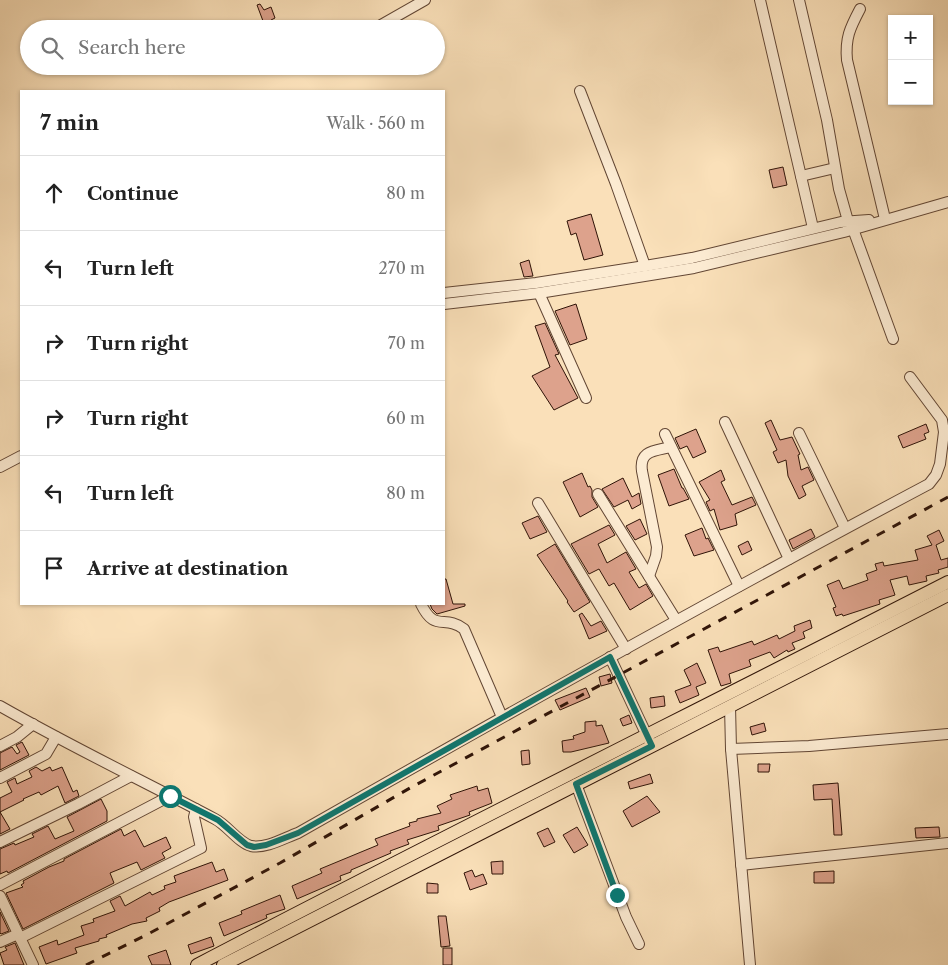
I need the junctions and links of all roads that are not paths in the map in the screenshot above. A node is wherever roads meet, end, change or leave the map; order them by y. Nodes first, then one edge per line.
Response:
1 (425, 0) edge
2 (760, 0) edge
3 (799, 0) edge
4 (860, 8) dead end
5 (390, 20) edge
6 (580, 91) dead end
7 (835, 168) junction
8 (801, 176) junction
9 (948, 202) edge
10 (885, 219) junction
11 (851, 225) junction
12 (812, 228) junction
13 (644, 266) junction
14 (445, 293) edge
15 (540, 293) junction
16 (445, 304) edge
17 (893, 339) dead end
18 (910, 377) dead end
19 (586, 398) dead end
20 (725, 422) dead end
21 (799, 433) dead end
22 (665, 434) dead end
23 (671, 447) junction
24 (20, 457) edge
25 (0, 467) edge
26 (598, 494) dead end
27 (538, 503) dead end
28 (845, 528) junction
29 (789, 559) junction
30 (649, 576) junction
31 (948, 582) edge
32 (739, 586) junction
33 (948, 595) edge
34 (422, 605) edge
35 (676, 620) junction
36 (626, 649) junction
37 (610, 657) junction
38 (0, 706) edge
39 (730, 706) junction
40 (502, 717) junction
41 (33, 724) junction
42 (948, 734) edge
43 (56, 737) junction
44 (649, 741) junction
45 (0, 746) edge
46 (731, 750) junction
47 (131, 776) junction
48 (0, 778) edge
49 (576, 784) junction
50 (170, 796) junction
51 (196, 809) junction
52 (0, 842) edge
53 (948, 843) edge
54 (741, 865) junction
55 (0, 885) edge
56 (0, 896) edge
57 (19, 936) junction
58 (0, 942) edge
59 (639, 944) dead end
60 (33, 965) edge
61 (197, 965) edge
62 (223, 965) edge
63 (750, 965) edge

1 - 5 street
2 - 8 street
3 - 7 street
4 - 10 street
6 - 13 street
7 - 8 street
7 - 11 street
8 - 12 street
9 - 10 street
10 - 11 street
11 - 12 street
11 - 15 street
11 - 17 street
12 - 13 street
13 - 14 street
15 - 16 street
15 - 19 street
18 - 28 street
20 - 29 street
21 - 28 street
22 - 23 street
23 - 30 street
23 - 32 street
24 - 25 street
26 - 30 street
27 - 36 street
28 - 29 street
29 - 32 street
30 - 35 street
31 - 44 main road
32 - 35 street
33 - 39 main road
34 - 40 street
35 - 36 street
36 - 37 street
37 - 40 street
37 - 44 street
38 - 41 street
39 - 44 main road
39 - 46 street
40 - 51 street
41 - 43 street
41 - 45 street
42 - 46 street
43 - 47 street
43 - 48 street
44 - 49 main road
44 - 61 main road
46 - 54 street
47 - 50 street
47 - 52 street
49 - 59 street
49 - 62 main road
50 - 51 street
50 - 55 street
51 - 57 street
53 - 54 street
54 - 63 street
56 - 57 street
57 - 58 street
57 - 60 street

